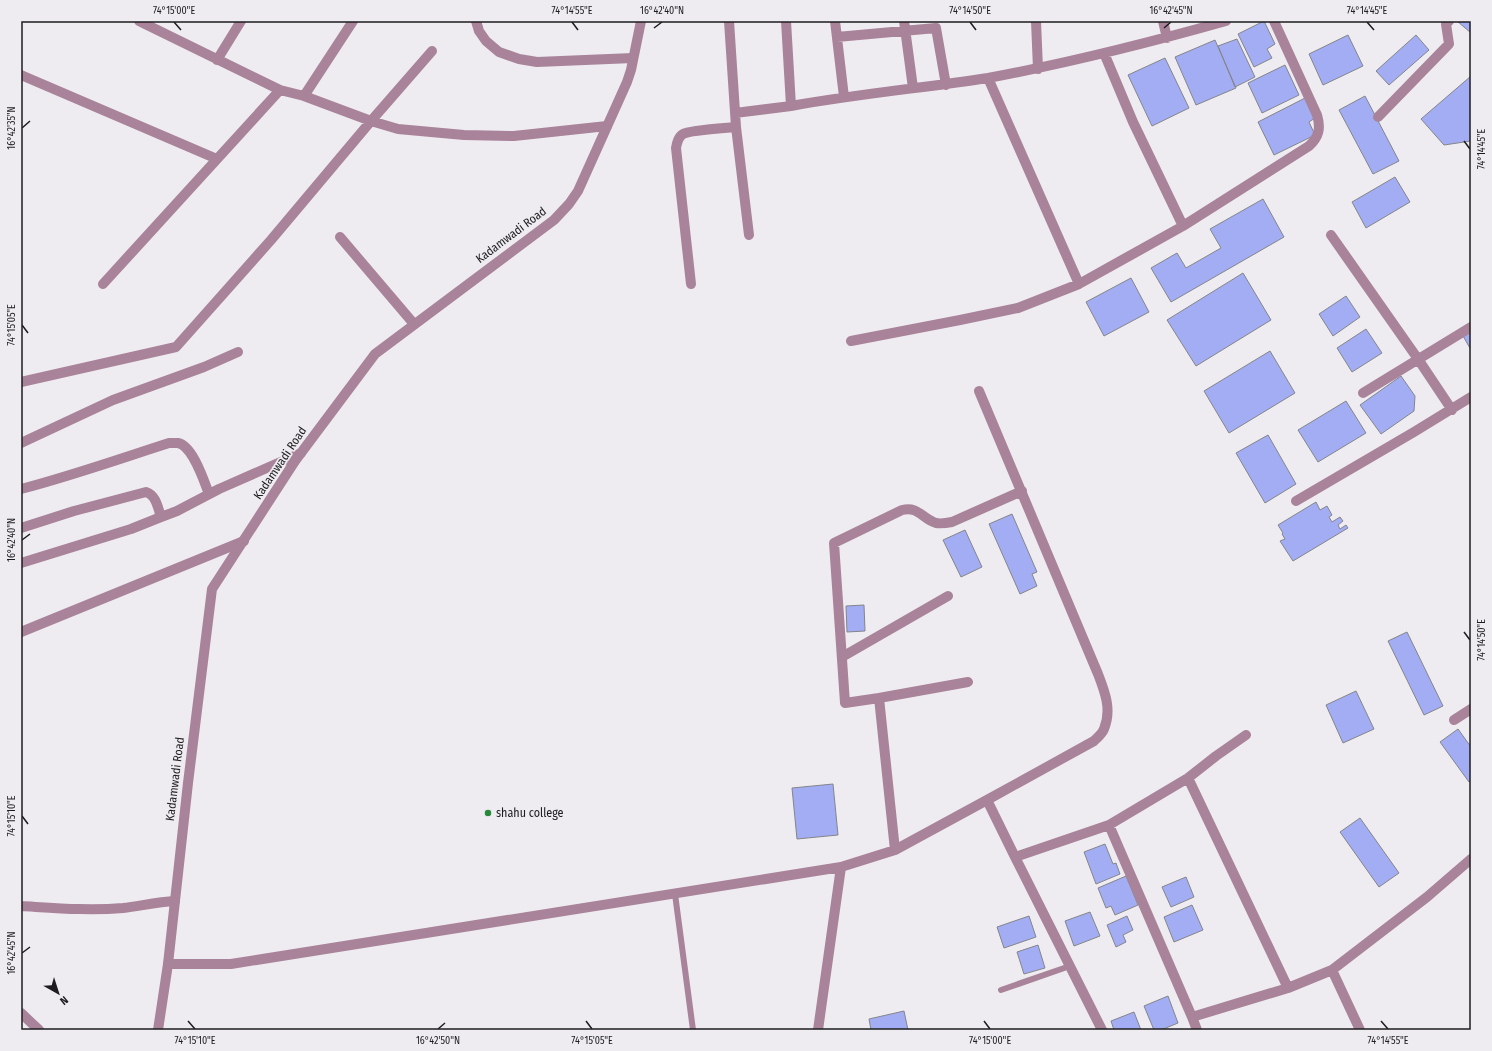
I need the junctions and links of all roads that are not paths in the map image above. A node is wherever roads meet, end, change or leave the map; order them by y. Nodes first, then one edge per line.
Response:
1 (139, 21) edge
2 (241, 21) edge
3 (353, 21) edge
4 (476, 21) edge
5 (641, 21) edge
6 (728, 21) edge
7 (786, 21) edge
8 (835, 21) edge
9 (1036, 21) edge
10 (1163, 21) edge
11 (1226, 21) edge
12 (1274, 21) edge
13 (1449, 21) edge
14 (935, 25) edge
15 (905, 26) edge
16 (837, 37) junction
17 (1167, 38) junction
18 (432, 51) dead end
19 (1104, 53) junction
20 (633, 58) junction
21 (217, 60) junction
22 (1038, 69) junction
23 (21, 75) edge
24 (988, 78) junction
25 (946, 85) junction
26 (913, 88) junction
27 (280, 90) junction
28 (304, 96) junction
29 (844, 97) junction
30 (791, 106) junction
31 (735, 113) junction
32 (1378, 117) dead end
33 (371, 121) junction
34 (607, 126) junction
35 (736, 127) junction
36 (217, 159) junction
37 (1183, 226) junction
38 (1331, 234) dead end
39 (749, 235) dead end
40 (340, 237) dead end
41 (103, 284) dead end
42 (691, 284) dead end
43 (1080, 284) junction
44 (414, 324) junction
45 (1471, 327) edge
46 (851, 341) dead end
47 (238, 352) dead end
48 (1418, 359) junction
49 (21, 382) edge
50 (979, 391) dead end
51 (1363, 394) dead end
52 (1471, 398) edge
53 (1452, 410) junction
54 (21, 443) edge
55 (301, 453) junction
56 (21, 489) edge
57 (1022, 491) junction
58 (210, 494) junction
59 (1296, 501) dead end
60 (161, 517) junction
61 (21, 528) edge
62 (244, 541) junction
63 (21, 563) edge
64 (948, 596) dead end
65 (21, 632) edge
66 (842, 657) junction
67 (968, 682) dead end
68 (879, 698) junction
69 (1471, 709) edge
70 (1454, 720) dead end
71 (1246, 735) dead end
72 (1188, 778) junction
73 (987, 800) junction
74 (1109, 825) junction
75 (895, 850) junction
76 (1015, 857) junction
77 (1471, 860) edge
78 (841, 867) junction
79 (675, 894) junction
80 (175, 901) junction
81 (21, 906) edge
82 (168, 964) junction
83 (1070, 966) junction
84 (1332, 970) junction
85 (1288, 988) junction
86 (1001, 990) dead end
87 (22, 1017) edge
88 (1192, 1017) junction
89 (39, 1030) edge
90 (158, 1030) edge
91 (694, 1030) edge
92 (818, 1030) edge
93 (1102, 1030) edge
94 (1197, 1030) edge
95 (1360, 1030) edge

1 - 21 street
2 - 21 street
3 - 28 street
4 - 20 street
5 - 20 street, Kadamwadi Road
6 - 31 street
7 - 30 street
8 - 16 street
9 - 22 street
10 - 17 street
11 - 17 street
12 - 37 street
13 - 32 street
14 - 15 street
14 - 25 street
15 - 16 street
15 - 26 street
16 - 29 street
17 - 19 street
18 - 33 street
19 - 22 street
19 - 37 street
20 - 34 street, Kadamwadi Road
21 - 27 street
22 - 24 street
23 - 36 street
24 - 25 street
24 - 43 street
25 - 26 street
26 - 29 street
27 - 28 street
27 - 36 street
28 - 33 street
29 - 30 street
30 - 31 street
31 - 35 street
33 - 34 street
33 - 49 street
34 - 44 street, Kadamwadi Road
35 - 39 street
35 - 42 street
36 - 41 street
37 - 43 street
38 - 48 street
40 - 44 street
43 - 46 street
44 - 55 street, Kadamwadi Road
45 - 48 street
47 - 54 street
48 - 51 street
48 - 53 street
50 - 57 street
52 - 53 street
53 - 59 street
55 - 58 street
55 - 62 street, Kadamwadi Road
56 - 58 street
57 - 66 street
57 - 73 street
58 - 60 street
60 - 61 street
60 - 63 street
62 - 65 street
62 - 80 street, Kadamwadi Road
64 - 66 street
66 - 68 street
67 - 68 street
68 - 75 street
69 - 70 street
71 - 72 street
72 - 74 street
72 - 85 street
73 - 75 street
73 - 76 street
74 - 76 street
74 - 88 street
75 - 78 street
76 - 83 street
77 - 84 street
78 - 79 street
78 - 92 street
79 - 82 street
79 - 91 lane
80 - 81 street
80 - 82 street, Kadamwadi Road
82 - 90 street, Kadamwadi Road
83 - 86 lane
83 - 93 street
84 - 85 street
84 - 95 street
85 - 88 street
87 - 89 street
88 - 94 street

